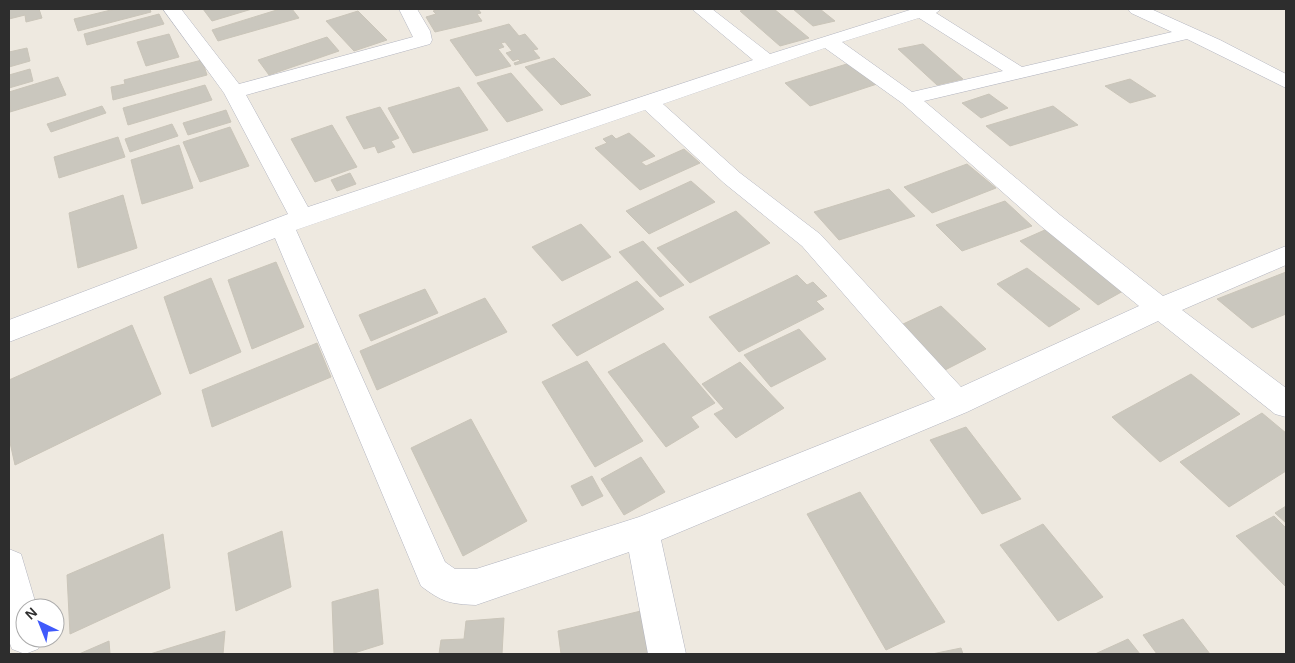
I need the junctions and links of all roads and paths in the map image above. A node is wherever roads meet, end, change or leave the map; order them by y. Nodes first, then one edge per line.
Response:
1 (172, 9) edge
2 (408, 9) edge
3 (701, 9) edge
4 (863, 9) edge
5 (1137, 9) edge
6 (927, 10) edge
7 (881, 23) junction
8 (1190, 33) junction
9 (829, 42) junction
10 (767, 61) junction
11 (1019, 73) junction
12 (1286, 82) edge
13 (234, 92) junction
14 (909, 99) junction
15 (648, 102) junction
16 (292, 222) junction
17 (1286, 255) edge
18 (1160, 308) junction
19 (9, 331) edge
20 (957, 403) junction
21 (1286, 405) edge
22 (642, 532) junction
23 (9, 566) edge
24 (16, 598) edge
25 (667, 654) edge

1 - 13 street
2 - 13 street
3 - 10 street
4 - 7 street
5 - 8 street
6 - 7 street
6 - 11 street
7 - 9 street
8 - 11 street
8 - 12 street
9 - 10 street
9 - 14 street
10 - 15 street
11 - 14 street
13 - 16 street
14 - 18 street
15 - 16 street
15 - 20 street
16 - 19 street
16 - 22 street
17 - 18 street
18 - 20 street
18 - 21 street
20 - 22 street
22 - 25 street
23 - 24 street

